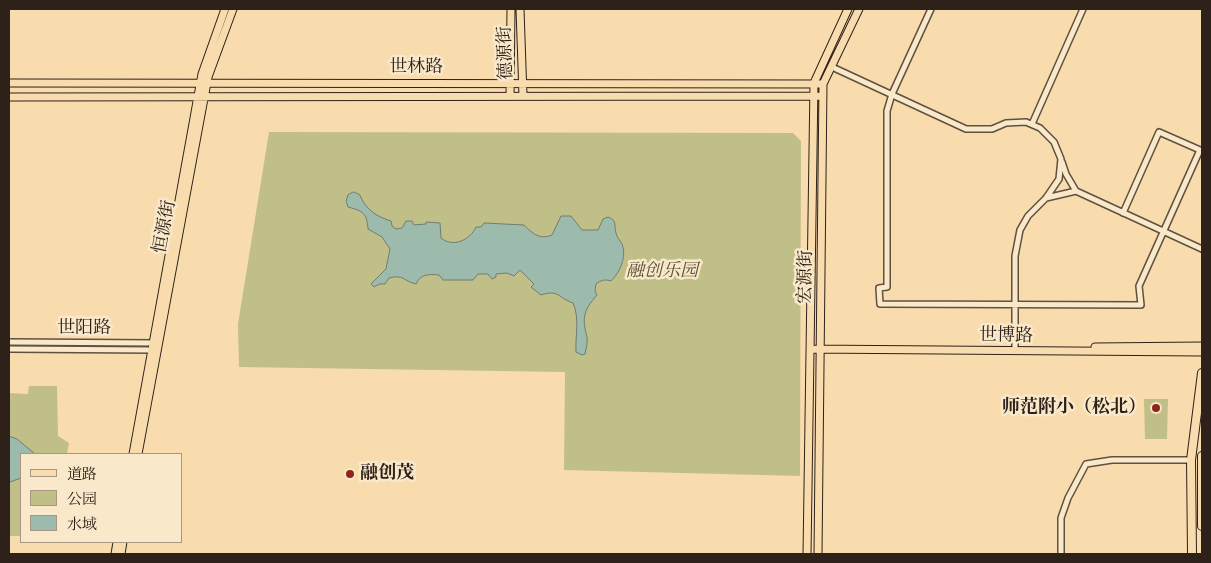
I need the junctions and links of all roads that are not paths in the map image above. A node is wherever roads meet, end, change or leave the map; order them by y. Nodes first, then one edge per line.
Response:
1 (226, 9) edge
2 (233, 9) edge
3 (511, 9) edge
4 (520, 9) edge
5 (848, 9) edge
6 (859, 9) edge
7 (931, 9) edge
8 (1083, 9) edge
9 (832, 67) junction
10 (9, 83) edge
11 (204, 83) junction
12 (814, 83) junction
13 (509, 84) junction
14 (523, 84) junction
15 (823, 84) junction
16 (892, 94) junction
17 (201, 96) junction
18 (510, 96) junction
19 (523, 96) junction
20 (813, 96) junction
21 (823, 96) junction
22 (9, 97) edge
23 (1032, 124) junction
24 (1061, 160) junction
25 (1076, 191) junction
26 (1046, 198) junction
27 (1123, 214) junction
28 (1163, 231) junction
29 (1202, 249) edge
30 (1015, 305) junction
31 (9, 342) edge
32 (155, 346) junction
33 (1202, 346) edge
34 (810, 347) junction
35 (820, 347) junction
36 (1015, 347) junction
37 (9, 349) edge
38 (1202, 352) edge
39 (1202, 373) edge
40 (133, 453) edge
41 (138, 453) edge
42 (1202, 456) edge
43 (1191, 460) junction
44 (1202, 526) edge
45 (807, 554) edge
46 (818, 554) edge
47 (1061, 554) edge
48 (1192, 554) edge

1 - 11 main road, 恒源街
2 - 11 main road, 恒源街
3 - 13 main road, 德源街
4 - 14 main road, 德源街
5 - 12 main road, 宏源街
6 - 9 main road, 宏源街
7 - 16 street
8 - 23 street
9 - 15 main road, 宏源街
9 - 16 street
10 - 11 main road, 世林路
11 - 13 main road, 世林路
11 - 17 main road, 恒源街
12 - 14 main road, 世林路
12 - 15 main road, 世林路
12 - 20 main road, 宏源街
13 - 14 main road, 世林路
13 - 18 main road, 德源街
14 - 19 main road, 德源街
15 - 21 main road, 宏源街
16 - 23 street
16 - 30 street
17 - 18 main road, 世林路
17 - 22 main road, 世林路
17 - 32 main road, 恒源街
18 - 19 main road, 世林路
19 - 20 main road, 世林路
20 - 21 main road, 世林路
20 - 34 main road, 宏源街
21 - 35 main road, 宏源街
23 - 24 street
24 - 25 street
24 - 26 street
25 - 26 street
25 - 27 street
26 - 30 street
27 - 28 street
27 - 28 street
28 - 29 street
28 - 30 street
30 - 36 street
31 - 32 street, 世阳路
32 - 37 street, 世阳路
32 - 40 main road, 恒源街
32 - 41 main road, 恒源街
33 - 36 main road, 世博路
34 - 35 main road, 世博路
34 - 45 main road, 宏源街
35 - 36 main road, 世博路
35 - 38 main road, 世博路
35 - 46 main road, 宏源街
39 - 43 highway
42 - 44 highway
43 - 47 street
43 - 48 highway

